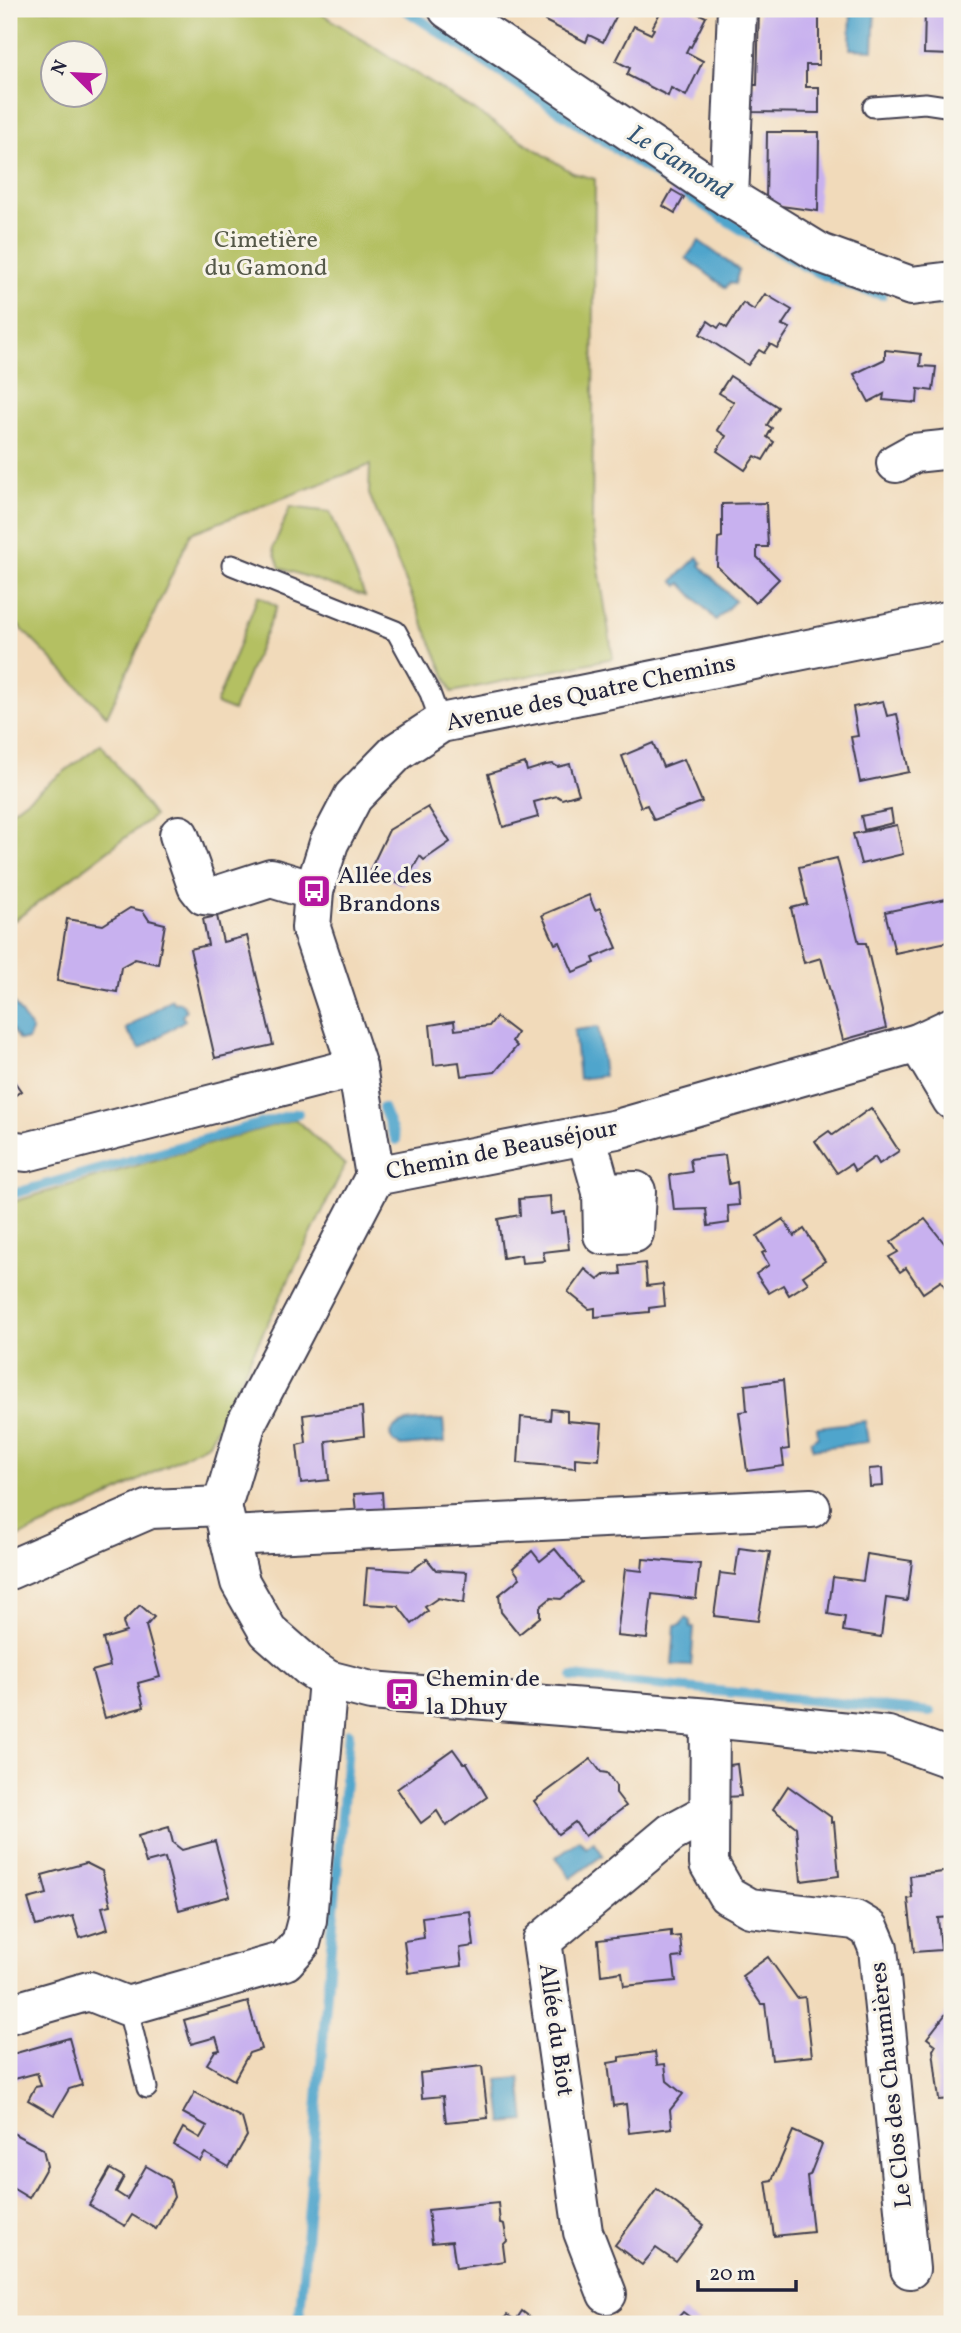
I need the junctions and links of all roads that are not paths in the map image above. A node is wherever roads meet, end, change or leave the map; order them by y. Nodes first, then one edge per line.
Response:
1 (448, 9) edge
2 (737, 9) edge
3 (873, 107) dead end
4 (952, 107) edge
5 (729, 198) junction
6 (952, 281) edge
7 (952, 449) edge
8 (896, 463) dead end
9 (232, 565) dead end
10 (952, 620) edge
11 (441, 723) junction
12 (179, 835) dead end
13 (314, 891) junction
14 (952, 1027) edge
15 (918, 1042) junction
16 (357, 1067) junction
17 (952, 1100) edge
18 (586, 1135) junction
19 (9, 1150) edge
20 (375, 1176) junction
21 (602, 1192) dead end
22 (811, 1508) dead end
23 (225, 1521) junction
24 (9, 1570) edge
25 (328, 1679) junction
26 (710, 1718) junction
27 (952, 1759) edge
28 (708, 1813) junction
29 (127, 2006) junction
30 (9, 2014) edge
31 (147, 2088) dead end
32 (910, 2269) dead end
33 (607, 2294) dead end

1 - 5 street
2 - 5 street
3 - 4 lane
5 - 6 street
7 - 8 street
9 - 11 lane
10 - 11 street, Avenue des Quatre Chemins
11 - 13 street, Avenue des Quatre Chemins
12 - 13 street
13 - 16 street, Avenue des Quatre Chemins
14 - 15 street, Chemin de Beauséjour
15 - 17 street
15 - 18 street, Chemin de Beauséjour
16 - 19 street
16 - 20 street, Avenue des Quatre Chemins
18 - 20 street, Chemin de Beauséjour
18 - 21 street
20 - 23 street, Chemin de Beauséjour
22 - 23 street
23 - 24 street
23 - 25 street
25 - 26 street
25 - 29 street
26 - 27 street
26 - 28 street
28 - 32 street, Le Clos des Chaumières
28 - 33 street, Allée du Biot
29 - 30 street
29 - 31 lane

